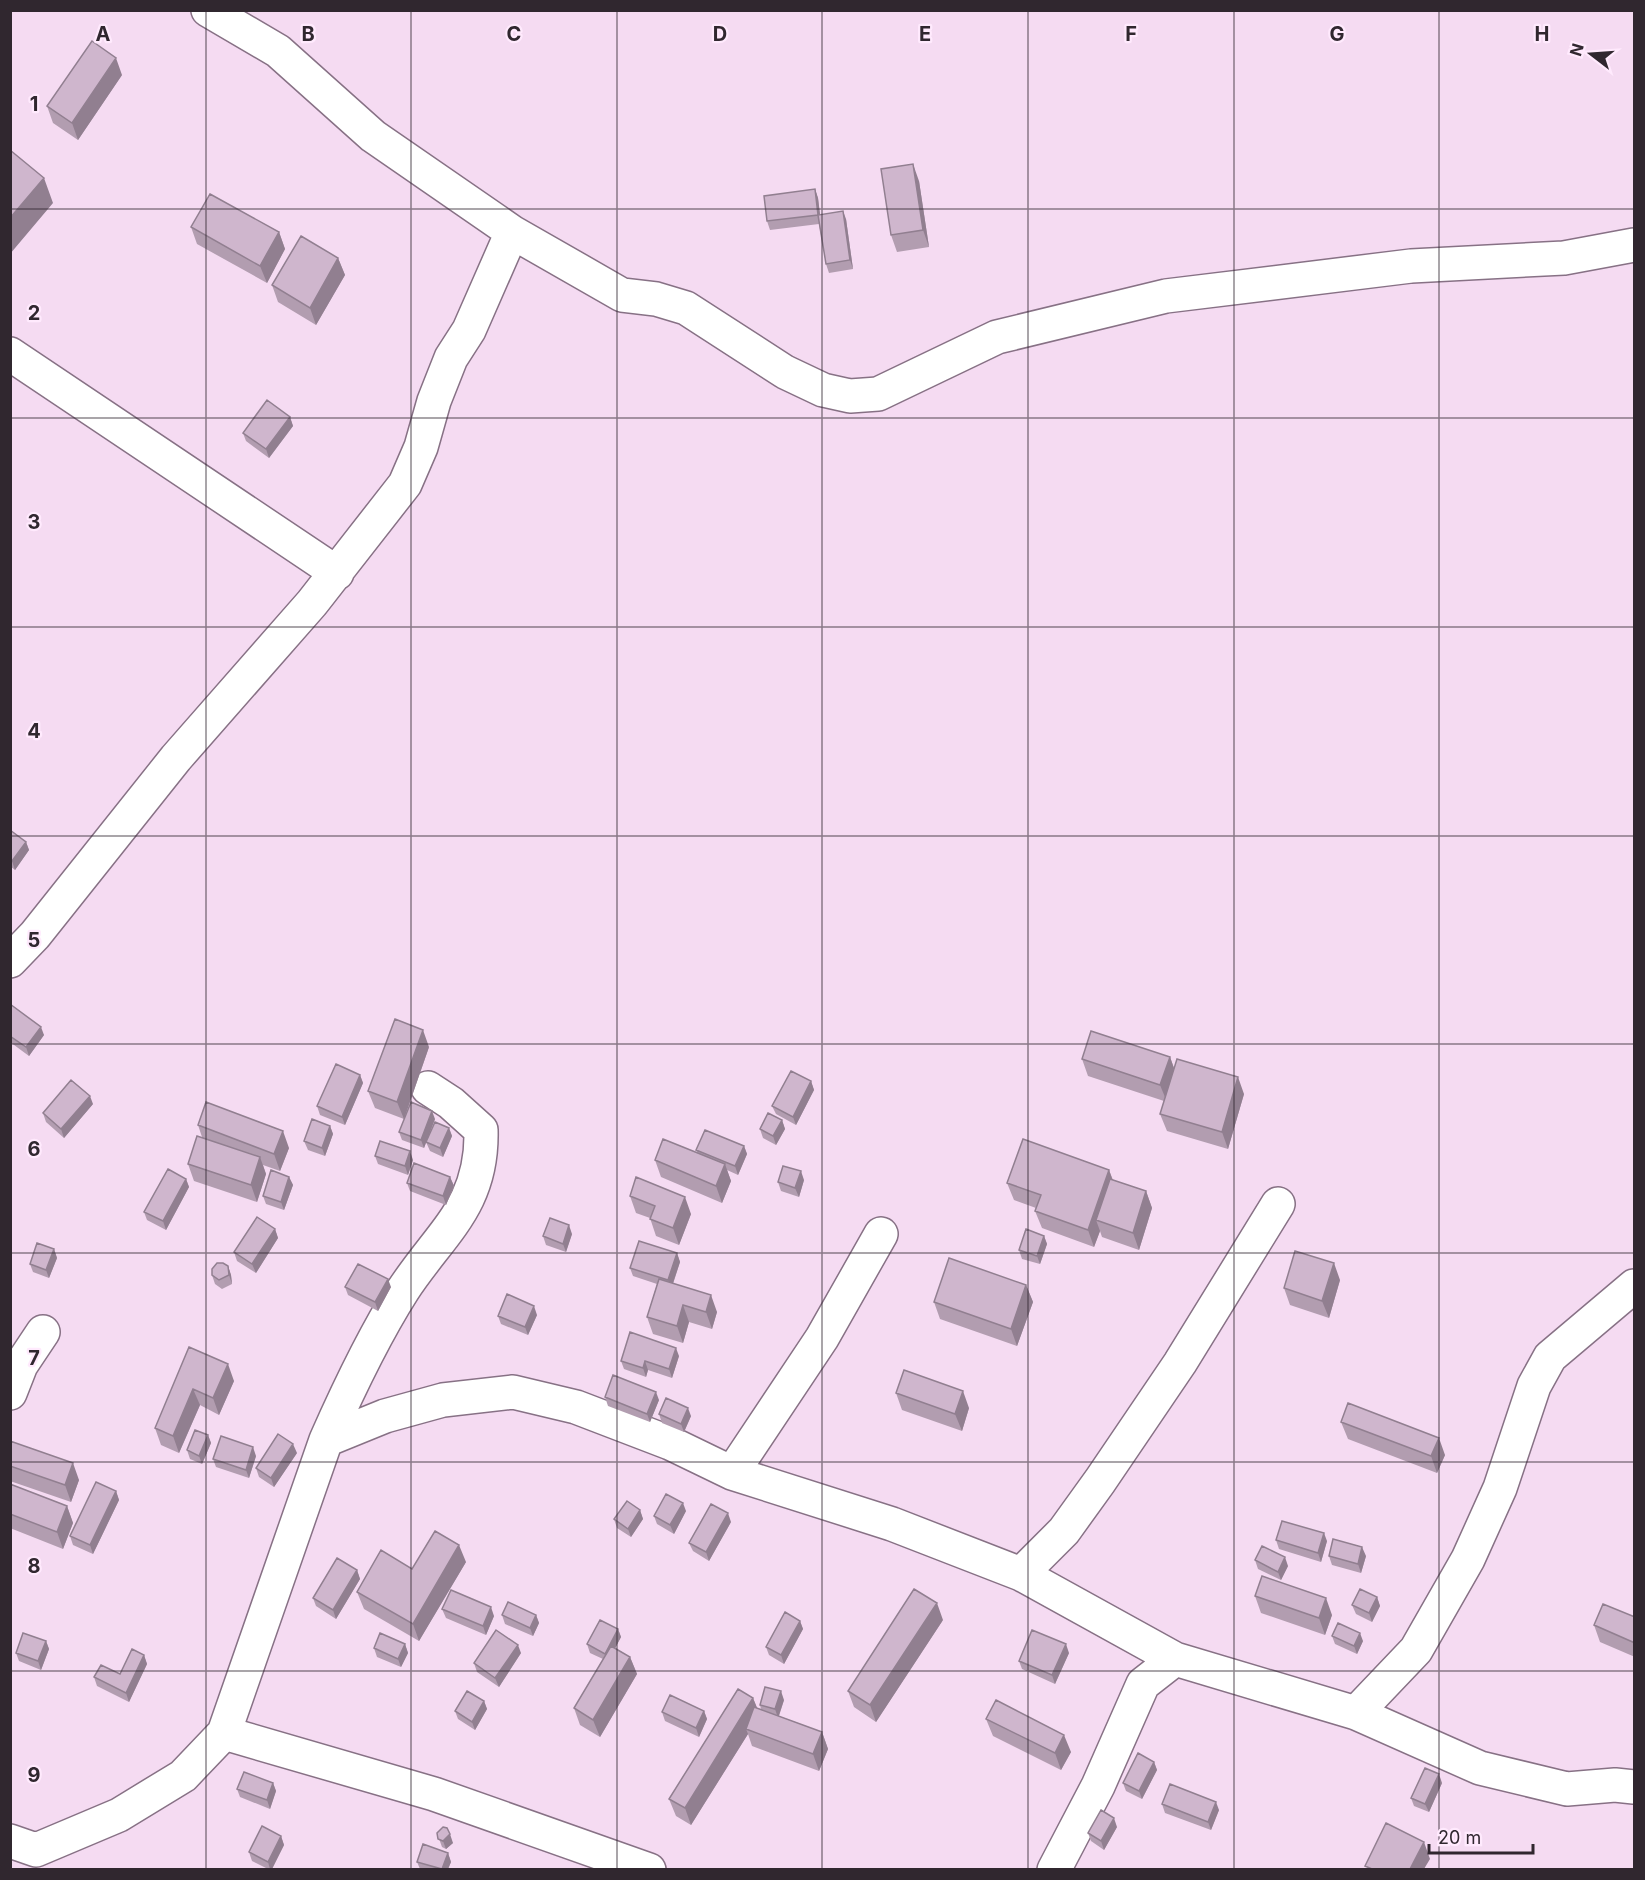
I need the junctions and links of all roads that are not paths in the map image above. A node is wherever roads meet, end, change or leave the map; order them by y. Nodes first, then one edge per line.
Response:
1 (208, 10) edge
2 (512, 232) junction
3 (1635, 245) edge
4 (10, 354) edge
5 (337, 573) junction
6 (10, 961) edge
7 (428, 1088) dead end
8 (1278, 1204) dead end
9 (881, 1234) dead end
10 (1635, 1286) edge
11 (43, 1332) dead end
12 (10, 1393) edge
13 (326, 1440) junction
14 (732, 1473) junction
15 (1022, 1574) junction
16 (1174, 1659) junction
17 (1356, 1713) junction
18 (224, 1733) junction
19 (1635, 1759) edge
20 (1625, 1786) edge
21 (29, 1854) edge
22 (649, 1869) edge
23 (1054, 1869) edge

1 - 2 street
2 - 3 street
2 - 5 street
4 - 5 street
5 - 6 street
7 - 13 street
8 - 15 street
9 - 14 street
10 - 17 street
11 - 12 street
13 - 14 street
13 - 18 street
14 - 15 street
15 - 16 street
16 - 17 street
16 - 23 street
17 - 20 street
18 - 21 street
18 - 22 street
19 - 20 street

